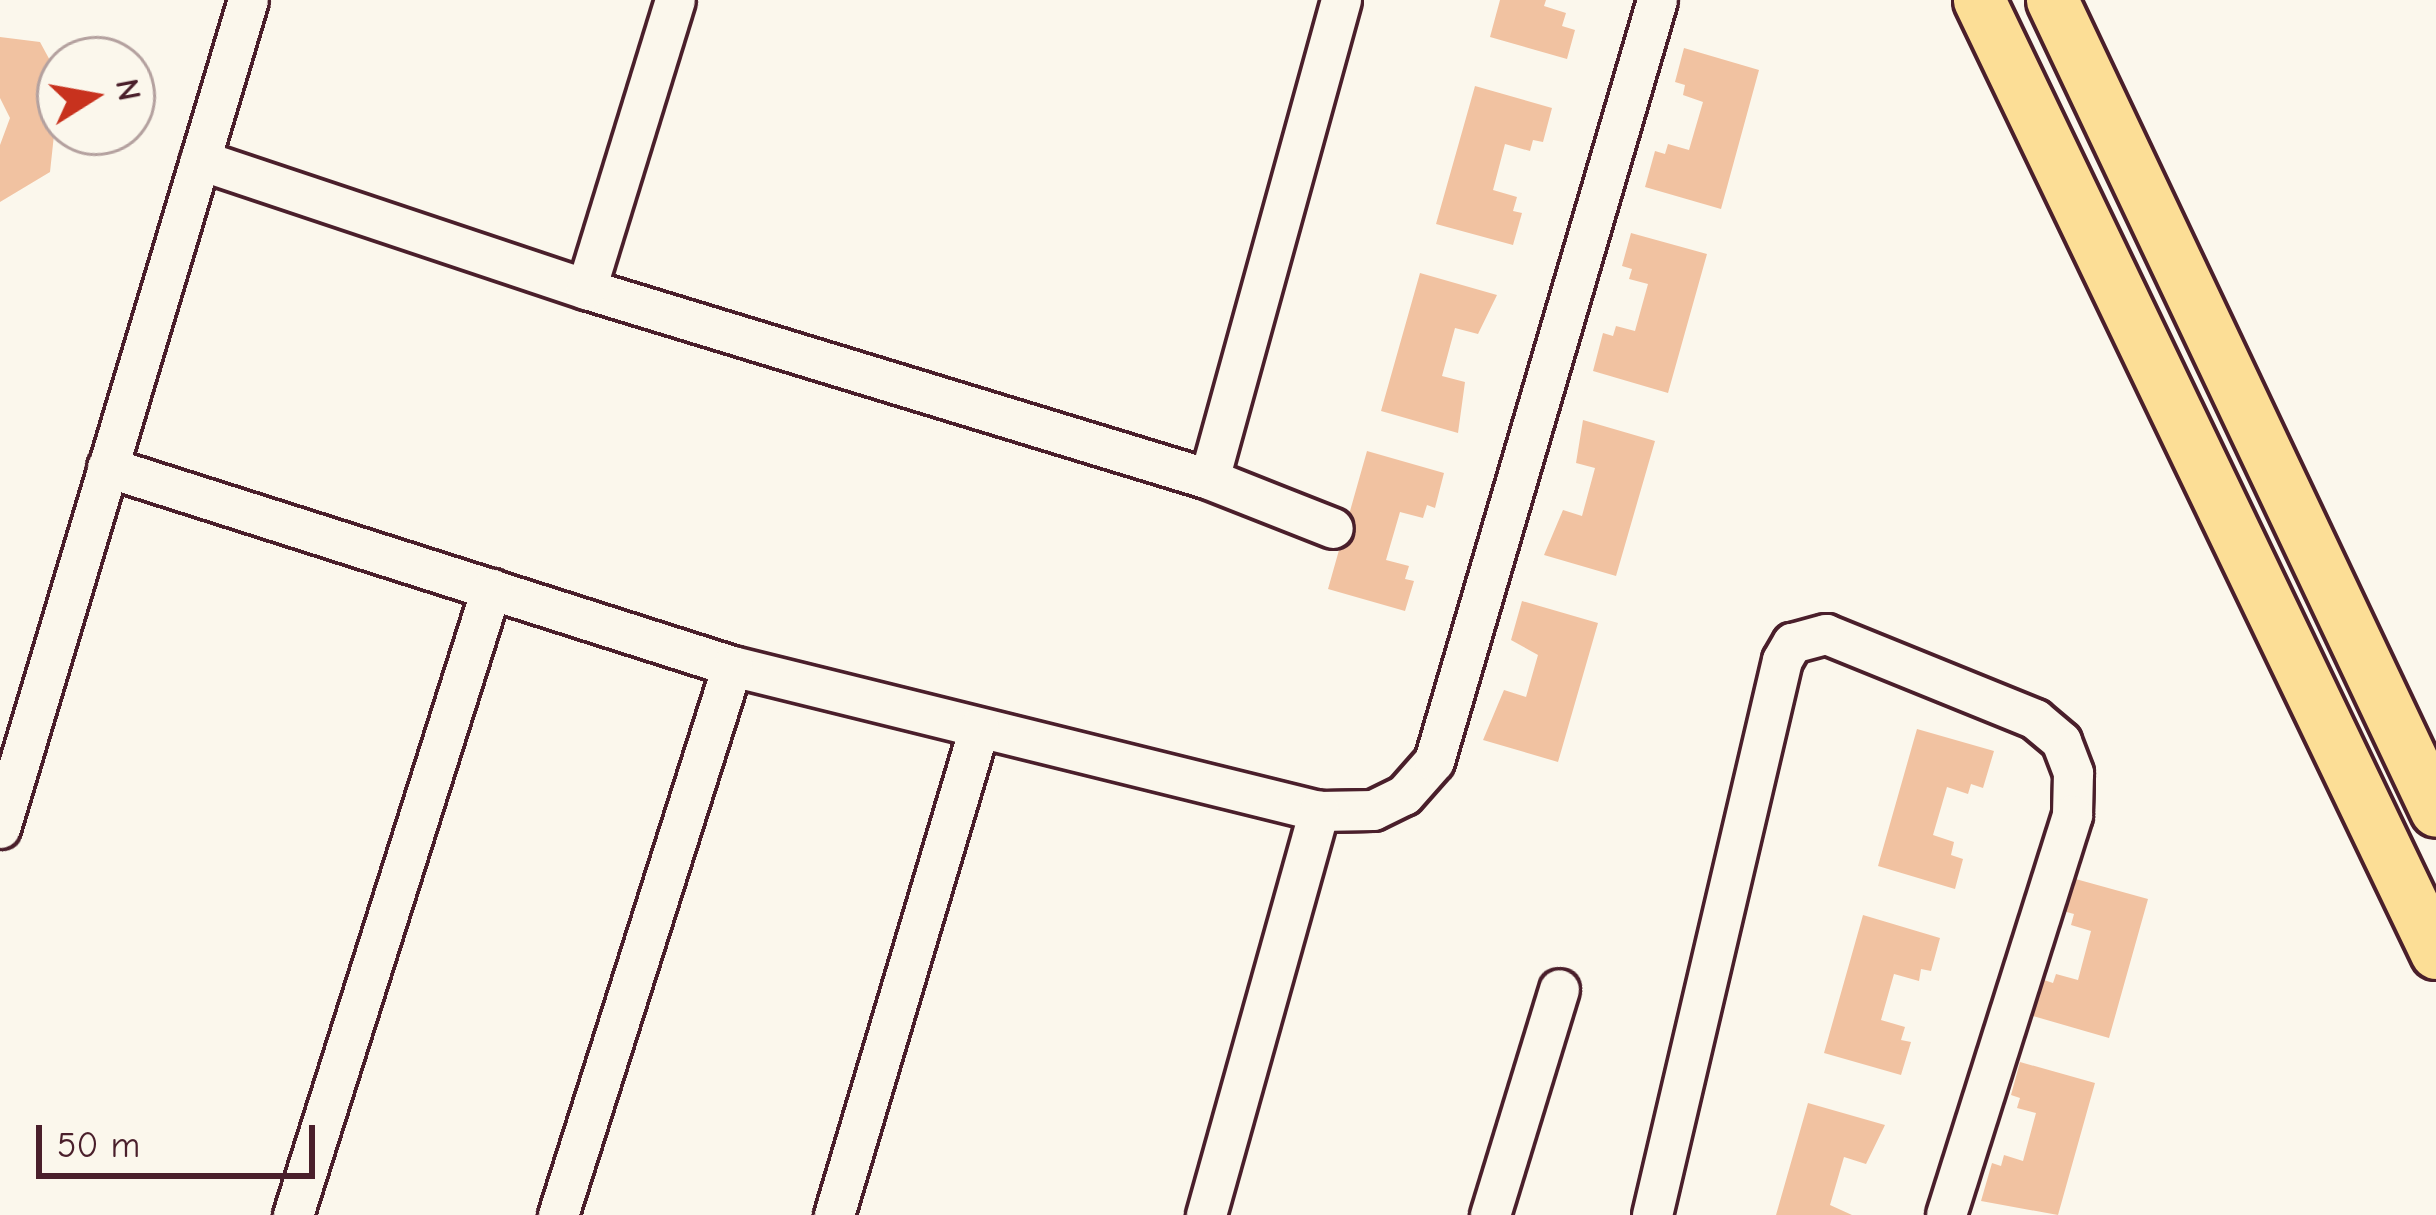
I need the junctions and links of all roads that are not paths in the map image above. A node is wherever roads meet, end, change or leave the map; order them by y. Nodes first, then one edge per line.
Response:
1 (248, 0) edge
2 (675, 0) edge
3 (1341, 0) edge
4 (1657, 0) edge
5 (1979, 0) edge
6 (2052, 0) edge
7 (200, 160) junction
8 (586, 289) junction
9 (107, 467) junction
10 (1209, 479) junction
11 (1333, 528) dead end
12 (491, 589) junction
13 (732, 665) junction
14 (979, 728) junction
15 (2436, 811) edge
16 (1319, 812) junction
17 (0, 828) edge
18 (2436, 953) edge
19 (1559, 989) dead end
20 (1952, 1212) edge
21 (293, 1215) edge
22 (558, 1215) edge
23 (834, 1215) edge
24 (1206, 1215) edge
25 (1490, 1215) edge
26 (1652, 1215) edge

1 - 7 street
2 - 8 street
3 - 10 street
4 - 16 street
5 - 18 main road
6 - 15 main road
7 - 8 street
7 - 9 street
8 - 10 street
9 - 12 street
9 - 17 street
10 - 11 street
12 - 13 street
12 - 21 street
13 - 14 street
13 - 22 street
14 - 16 street
14 - 23 street
16 - 24 street
19 - 25 street
20 - 26 street

